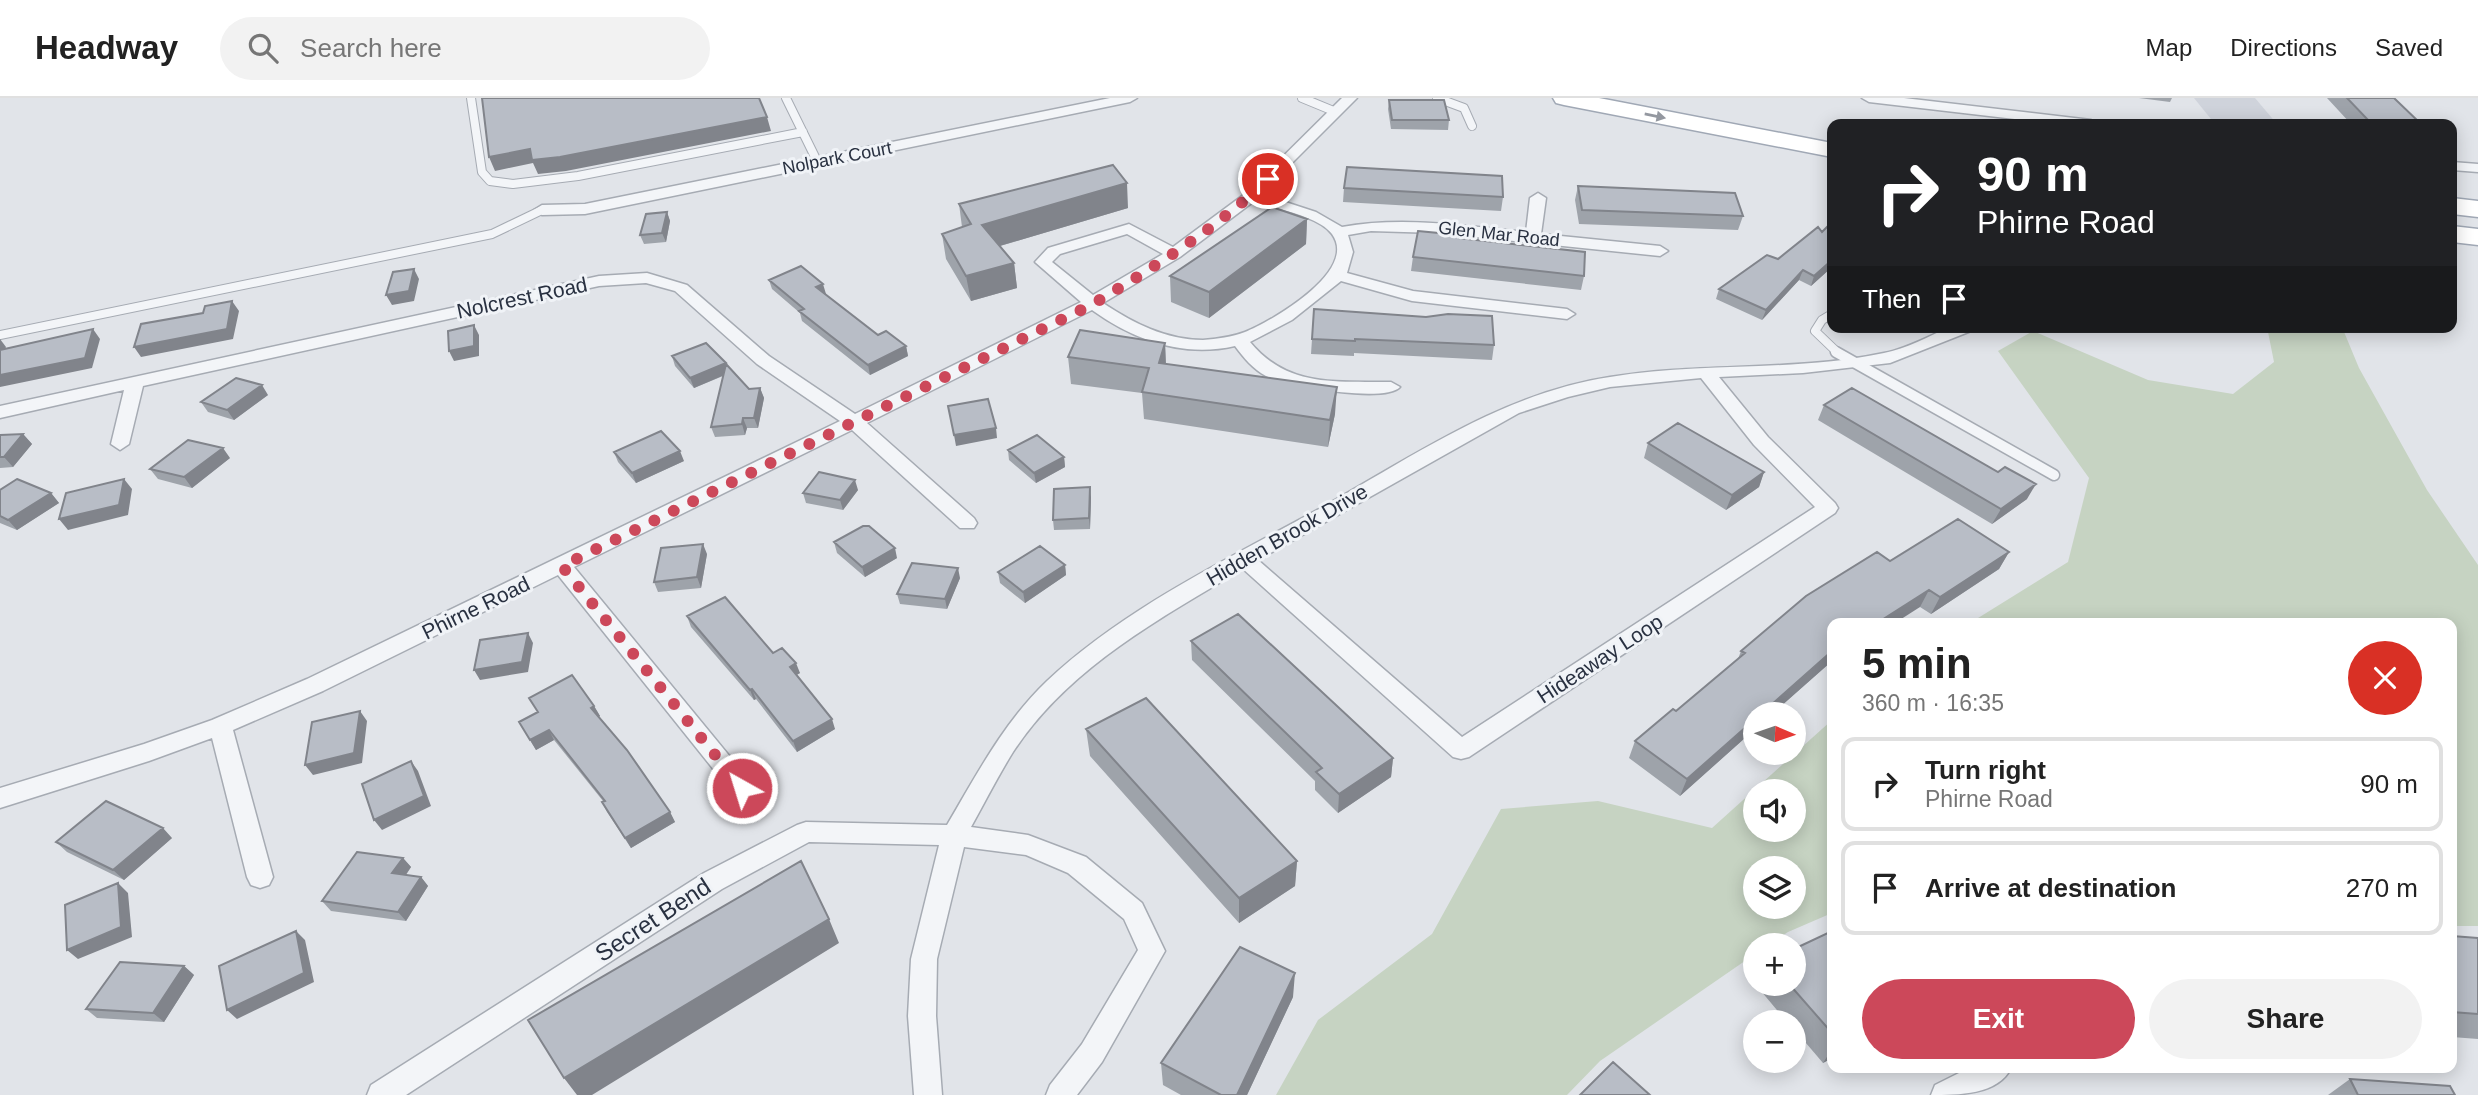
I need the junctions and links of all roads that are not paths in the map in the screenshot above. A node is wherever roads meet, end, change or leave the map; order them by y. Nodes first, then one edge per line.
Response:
1 (471, 98) edge
2 (786, 98) edge
3 (1130, 98) edge
4 (1302, 98) edge
5 (1437, 98) edge
6 (1564, 98) edge
7 (1662, 98) edge
8 (1869, 98) edge
9 (1343, 105) edge
10 (2007, 119) edge
11 (1472, 126) dead end
12 (1827, 130) edge
13 (803, 132) junction
14 (1827, 149) edge
15 (817, 161) junction
16 (2457, 166) edge
17 (2478, 168) edge
18 (1251, 195) junction
19 (1538, 198) dead end
20 (2457, 207) edge
21 (2478, 209) edge
22 (542, 210) joint
23 (1338, 232) junction
24 (2457, 235) edge
25 (2478, 237) edge
26 (1533, 238) junction
27 (1660, 251) dead end
28 (1174, 254) junction
29 (1338, 275) junction
30 (1093, 304) junction
31 (1566, 314) dead end
32 (1827, 317) edge
33 (1950, 333) edge
34 (0, 335) edge
35 (1238, 340) junction
36 (1852, 364) junction
37 (1706, 372) junction
38 (135, 382) junction
39 (1391, 387) dead end
40 (0, 412) edge
41 (853, 422) junction
42 (120, 444) dead end
43 (2054, 475) dead end
44 (967, 523) dead end
45 (1244, 559) junction
46 (562, 566) junction
47 (220, 726) junction
48 (742, 788) dead end
49 (0, 798) edge
50 (954, 835) junction
51 (260, 877) dead end
52 (1987, 1073) edge
53 (381, 1095) edge
54 (928, 1095) edge
55 (1060, 1095) edge
56 (1945, 1095) edge

1 - 13 lane
2 - 13 lane
3 - 15 street, Nolpark Court
4 - 9 lane
5 - 11 lane
6 -> 14 main road
7 - 12 main road
8 - 10 street
9 - 18 street, Phirne Road
13 - 15 lane
15 - 22 street, Nolpark Court
16 - 17 street
18 - 23 street
18 - 28 street, Phirne Road
19 - 26 street
20 - 21 main road
22 - 34 lane
23 - 26 street, Glen Mar Road
23 - 29 street
24 - 25 main road
26 - 27 street, Glen Mar Road
28 - 30 street, Phirne Road
28 - 30 street
29 - 31 street
29 - 35 street
30 - 35 street
30 - 41 street, Phirne Road
32 - 36 lane
33 - 36 street, Hidden Brook Drive
35 - 39 street
36 - 37 street, Hidden Brook Drive
36 - 43 lane
37 - 45 street, Hidden Brook Drive
37 - 45 street, Hideaway Loop
38 - 40 street, Nolcrest Road
38 - 41 street, Nolcrest Road
38 - 42 street
41 - 44 street, Nolcrest Road
41 - 46 street, Phirne Road
45 - 50 street, Hidden Brook Drive
46 - 47 street, Phirne Road
46 - 48 street
47 - 49 street, Phirne Road
47 - 51 street
50 - 53 street, Secret Bend
50 - 54 street, Hidden Brook Drive
50 - 55 street, Secret Bend
52 - 56 street

